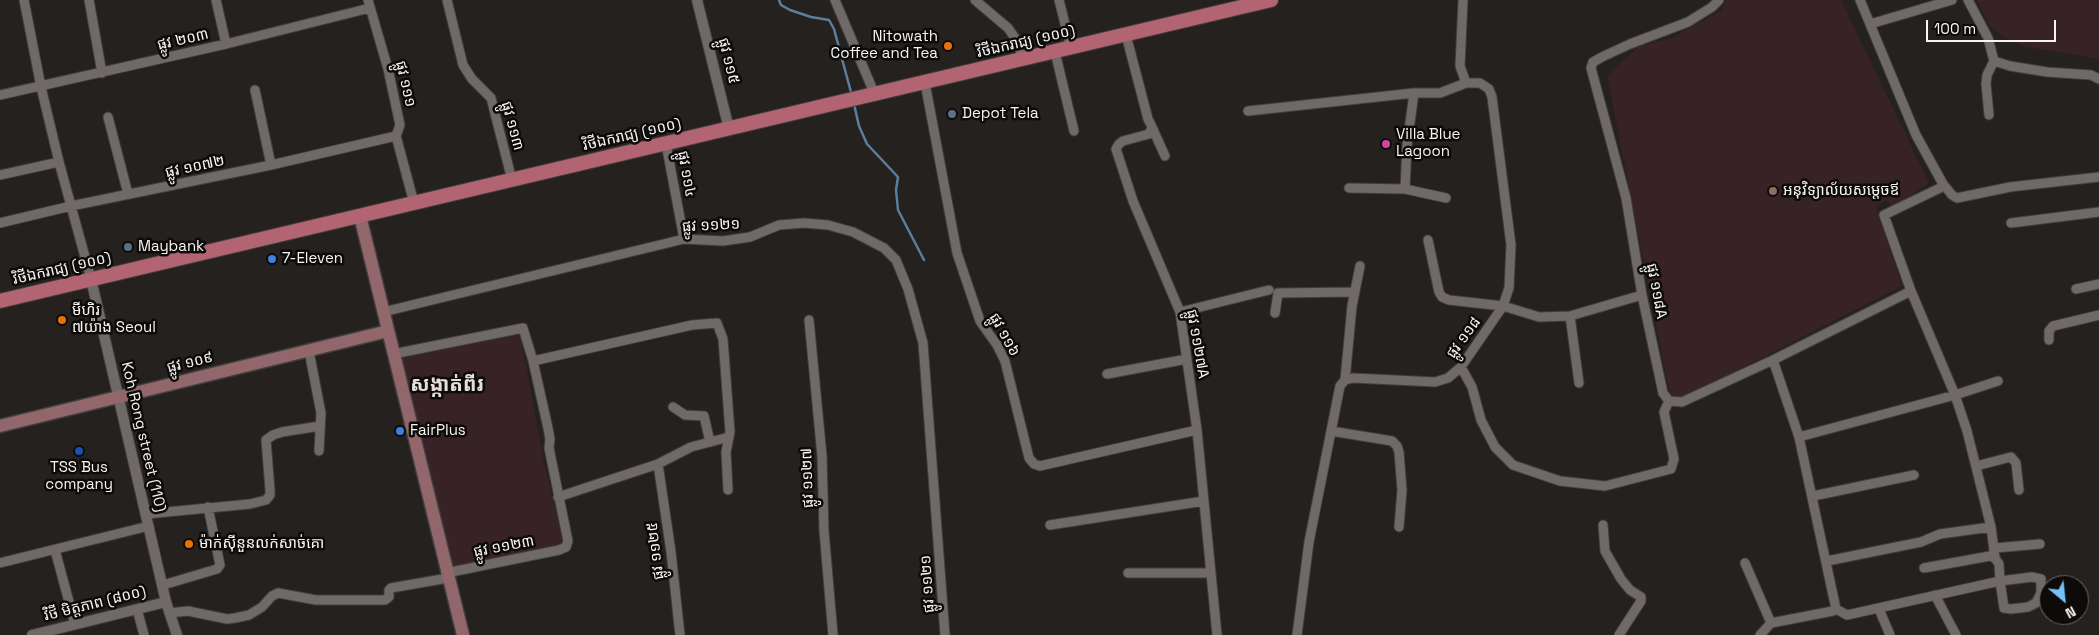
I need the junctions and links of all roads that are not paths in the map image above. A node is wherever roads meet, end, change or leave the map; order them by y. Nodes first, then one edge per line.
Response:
1 (24, 0) edge
2 (89, 0) edge
3 (216, 0) edge
4 (447, 0) edge
5 (698, 0) edge
6 (835, 0) edge
7 (975, 0) edge
8 (1059, 0) edge
9 (1271, 0) edge
10 (1463, 0) edge
11 (1719, 0) edge
12 (1860, 0) edge
13 (1952, 0) edge
14 (1968, 0) edge
15 (370, 4) edge
16 (1870, 24) junction
17 (1126, 34) junction
18 (226, 44) junction
19 (1071, 48) junction
20 (1055, 52) junction
21 (1023, 59) junction
22 (1994, 60) junction
23 (102, 73) junction
24 (2099, 79) edge
25 (925, 82) junction
26 (1466, 83) junction
27 (41, 87) junction
28 (255, 90) dead end
29 (1414, 93) junction
30 (0, 95) edge
31 (869, 96) junction
32 (1248, 111) dead end
33 (1989, 115) dead end
34 (108, 116) dead end
35 (1152, 127) junction
36 (730, 129) junction
37 (1074, 131) dead end
38 (396, 136) junction
39 (666, 144) junction
40 (1165, 156) dead end
41 (59, 162) junction
42 (271, 165) junction
43 (0, 175) edge
44 (2099, 177) edge
45 (512, 180) junction
46 (1943, 184) junction
47 (1349, 188) dead end
48 (1405, 189) junction
49 (128, 194) junction
50 (1446, 198) dead end
51 (414, 203) junction
52 (71, 206) junction
53 (2099, 212) edge
54 (360, 216) junction
55 (0, 223) edge
56 (2010, 223) dead end
57 (684, 239) junction
58 (1428, 240) dead end
59 (1360, 266) dead end
60 (91, 279) junction
61 (2099, 284) edge
62 (2076, 289) dead end
63 (1270, 290) dead end
64 (1911, 291) junction
65 (1355, 292) junction
66 (1642, 295) junction
67 (0, 301) edge
68 (1503, 306) junction
69 (383, 312) junction
70 (1180, 312) junction
71 (1275, 313) dead end
72 (2099, 315) edge
73 (1570, 316) junction
74 (809, 320) dead end
75 (388, 331) junction
76 (2049, 340) dead end
77 (309, 351) junction
78 (394, 354) junction
79 (1187, 359) junction
80 (1773, 360) junction
81 (533, 361) junction
82 (1461, 367) junction
83 (1108, 374) dead end
84 (1345, 380) junction
85 (1998, 382) dead end
86 (1579, 383) dead end
87 (1955, 395) junction
88 (118, 397) junction
89 (1669, 401) junction
90 (673, 407) dead end
91 (0, 426) edge
92 (320, 426) junction
93 (1197, 430) junction
94 (1331, 431) junction
95 (1799, 437) junction
96 (729, 438) junction
97 (710, 442) junction
98 (319, 451) dead end
99 (658, 464) junction
100 (1976, 466) junction
101 (1914, 475) dead end
102 (728, 490) dead end
103 (2019, 490) dead end
104 (1813, 496) junction
105 (558, 497) junction
106 (1204, 501) junction
107 (208, 507) junction
108 (146, 514) junction
109 (1050, 525) dead end
110 (1603, 525) dead end
111 (149, 526) junction
112 (1399, 527) dead end
113 (1991, 527) junction
114 (2040, 544) dead end
115 (1995, 548) junction
116 (55, 550) junction
117 (1995, 558) junction
118 (1827, 561) junction
119 (1744, 563) dead end
120 (0, 564) edge
121 (1924, 568) dead end
122 (1128, 573) dead end
123 (1212, 573) junction
124 (447, 575) junction
125 (2000, 581) junction
126 (162, 585) junction
127 (1935, 595) junction
128 (166, 602) junction
129 (1879, 608) junction
130 (137, 609) junction
131 (1836, 609) junction
132 (169, 613) junction
133 (74, 624) junction
134 (1771, 624) junction
135 (32, 635) edge
136 (144, 635) edge
137 (177, 635) edge
138 (463, 635) edge
139 (680, 635) edge
140 (833, 635) edge
141 (945, 635) edge
142 (1217, 635) edge
143 (1297, 635) edge
144 (1619, 635) edge
145 (1760, 635) edge
146 (1890, 635) edge
147 (1956, 635) edge

1 - 27 street
2 - 23 street
3 - 18 street
4 - 45 street, ផ្លូវ ១១៣
5 - 36 street, ផ្លូវ ១១៥
6 - 31 street
7 - 21 street
8 - 19 street
9 - 17 main road, វិថីឯករាជ្យ (១០០)
10 - 26 street
11 - 66 street, ផ្លូវ ១១៨A
12 - 16 street
13 - 16 street
14 - 22 street
15 - 18 street, ផ្លូវ ២០៣
15 - 38 street, ផ្លូវ ១១១
16 - 46 street
17 - 19 main road, វិថីឯករាជ្យ (១០០)
17 - 35 street
18 - 23 street, ផ្លូវ ២០៣
19 - 20 main road, វិថីឯករាជ្យ (១០០)
20 - 21 main road, វិថីឯករាជ្យ (១០០)
20 - 37 street
21 - 25 main road, វិថីឯករាជ្យ (១០០)
22 - 24 street
22 - 33 street
23 - 27 street, ផ្លូវ ២០៣
25 - 31 main road, វិថីឯករាជ្យ (១០០)
25 - 93 street, ផ្លូវ ១១៦
26 - 29 street
26 - 68 street, ផ្លូវ ១១៨
27 - 30 street, ផ្លូវ ២០៣
27 - 41 street
28 - 42 street
29 - 32 street
29 - 48 street
31 - 36 main road, វិថីឯករាជ្យ (១០០)
34 - 49 street
35 - 40 street
35 - 70 street, ផ្លូវ ១១២៧A
36 - 39 main road, វិថីឯករាជ្យ (១០០)
38 - 42 street, ផ្លូវ ១០៧២
38 - 51 street, ផ្លូវ ១១១
39 - 45 main road, វិថីឯករាជ្យ (១០០)
39 - 57 street, ផ្លូវ ១១៤
41 - 43 street
41 - 52 street
42 - 49 street, ផ្លូវ ១០៧២
44 - 46 street
45 - 51 main road, វិថីឯករាជ្យ (១០០)
46 - 64 street
47 - 48 street
48 - 50 street
49 - 52 street, ផ្លូវ ១០៧២
51 - 54 main road, វិថីឯករាជ្យ (១០០)
52 - 55 street, ផ្លូវ ១០៧២
52 - 60 street
53 - 56 street
54 - 60 main road, វិថីឯករាជ្យ (១០០)
54 - 69 main road
57 - 69 street, ផ្លូវ ១១២១
57 - 141 street, ផ្លូវ ១១២១
58 - 68 street
59 - 65 street
60 - 67 main road, វិថីឯករាជ្យ (១០០)
60 - 88 street, Koh Rong street (110)
61 - 62 street
63 - 70 street
64 - 80 street
64 - 87 street
65 - 71 street
65 - 84 street
66 - 73 street
66 - 89 street, ផ្លូវ ១១៨A
68 - 73 street
68 - 82 street, ផ្លូវ ១១៨
69 - 75 main road
70 - 79 street, ផ្លូវ ១១២៧A
72 - 76 street
73 - 86 street
74 - 140 street, ផ្លូវ ១១២៧
75 - 77 main road, ផ្លូវ ១០៩
75 - 78 main road
77 - 88 main road, ផ្លូវ ១០៩
77 - 92 street
78 - 81 street
78 - 124 main road
79 - 83 street
79 - 93 street, ផ្លូវ ១១២៧A
80 - 89 street
80 - 95 street
81 - 96 street
81 - 105 street
82 - 84 street, ផ្លូវ ១១៨
82 - 89 street
84 - 94 street
85 - 87 street
87 - 95 street
87 - 100 street
88 - 91 main road, ផ្លូវ ១០៩
88 - 108 street, Koh Rong street (110)
90 - 97 street
92 - 98 street
92 - 107 street
93 - 106 street, ផ្លូវ ១១២៧A
94 - 112 street
94 - 143 street
95 - 104 street
96 - 97 street
96 - 102 street
97 - 99 street
99 - 105 street
99 - 139 street, ផ្លូវ ១១២៥
100 - 103 street
100 - 113 street
101 - 104 street
104 - 118 street
105 - 124 street, ផ្លូវ ១១២៣
106 - 109 street
106 - 123 street, ផ្លូវ ១១២៧A
107 - 108 street
107 - 126 street
108 - 111 street, Koh Rong street (110)
110 - 144 street
111 - 116 street
111 - 126 street, Koh Rong street (110)
113 - 115 street
113 - 118 street
114 - 115 street
115 - 117 street
116 - 120 street
116 - 133 street
117 - 121 street
117 - 125 street
118 - 131 street
119 - 134 street
122 - 123 street
123 - 142 street, ផ្លូវ ១១២៧A
124 - 132 street, ផ្លូវ ១១២៣
124 - 138 main road
125 - 125 street
125 - 127 street
126 - 128 street, Koh Rong street (110)
127 - 129 street
127 - 147 street
128 - 130 street, វិថី មិត្តភាព (៨០០)
128 - 132 street, Koh Rong street (110)
129 - 131 street
129 - 146 street
130 - 133 street, វិថី មិត្តភាព (៨០០)
130 - 136 street
131 - 134 street
132 - 137 street, Koh Rong street (110)
133 - 135 street, វិថី មិត្តភាព (៨០០)
134 - 145 street

